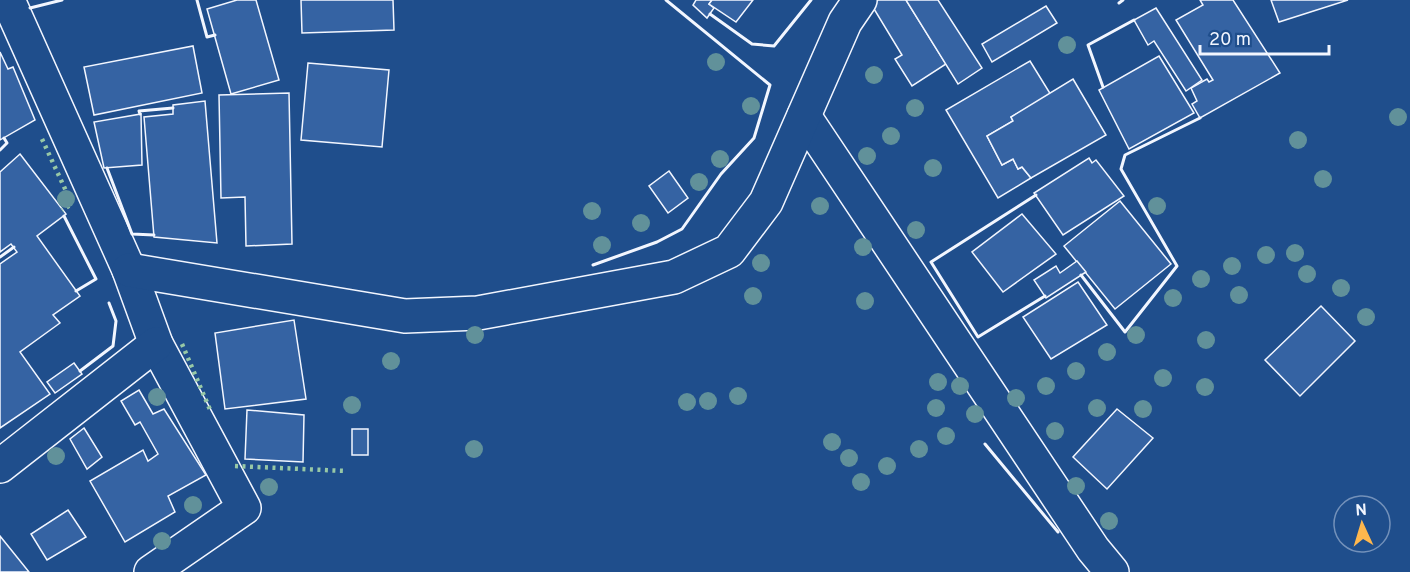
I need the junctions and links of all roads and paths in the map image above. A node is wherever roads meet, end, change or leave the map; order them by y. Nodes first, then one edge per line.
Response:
1 (9, 0) edge
2 (860, 0) edge
3 (804, 116) junction
4 (129, 270) junction
5 (156, 344) junction
6 (0, 466) edge
7 (151, 572) edge
8 (1112, 572) edge

1 - 4 street
2 - 3 street
3 - 4 street
3 - 8 street
4 - 5 street
5 - 6 street
5 - 7 street

